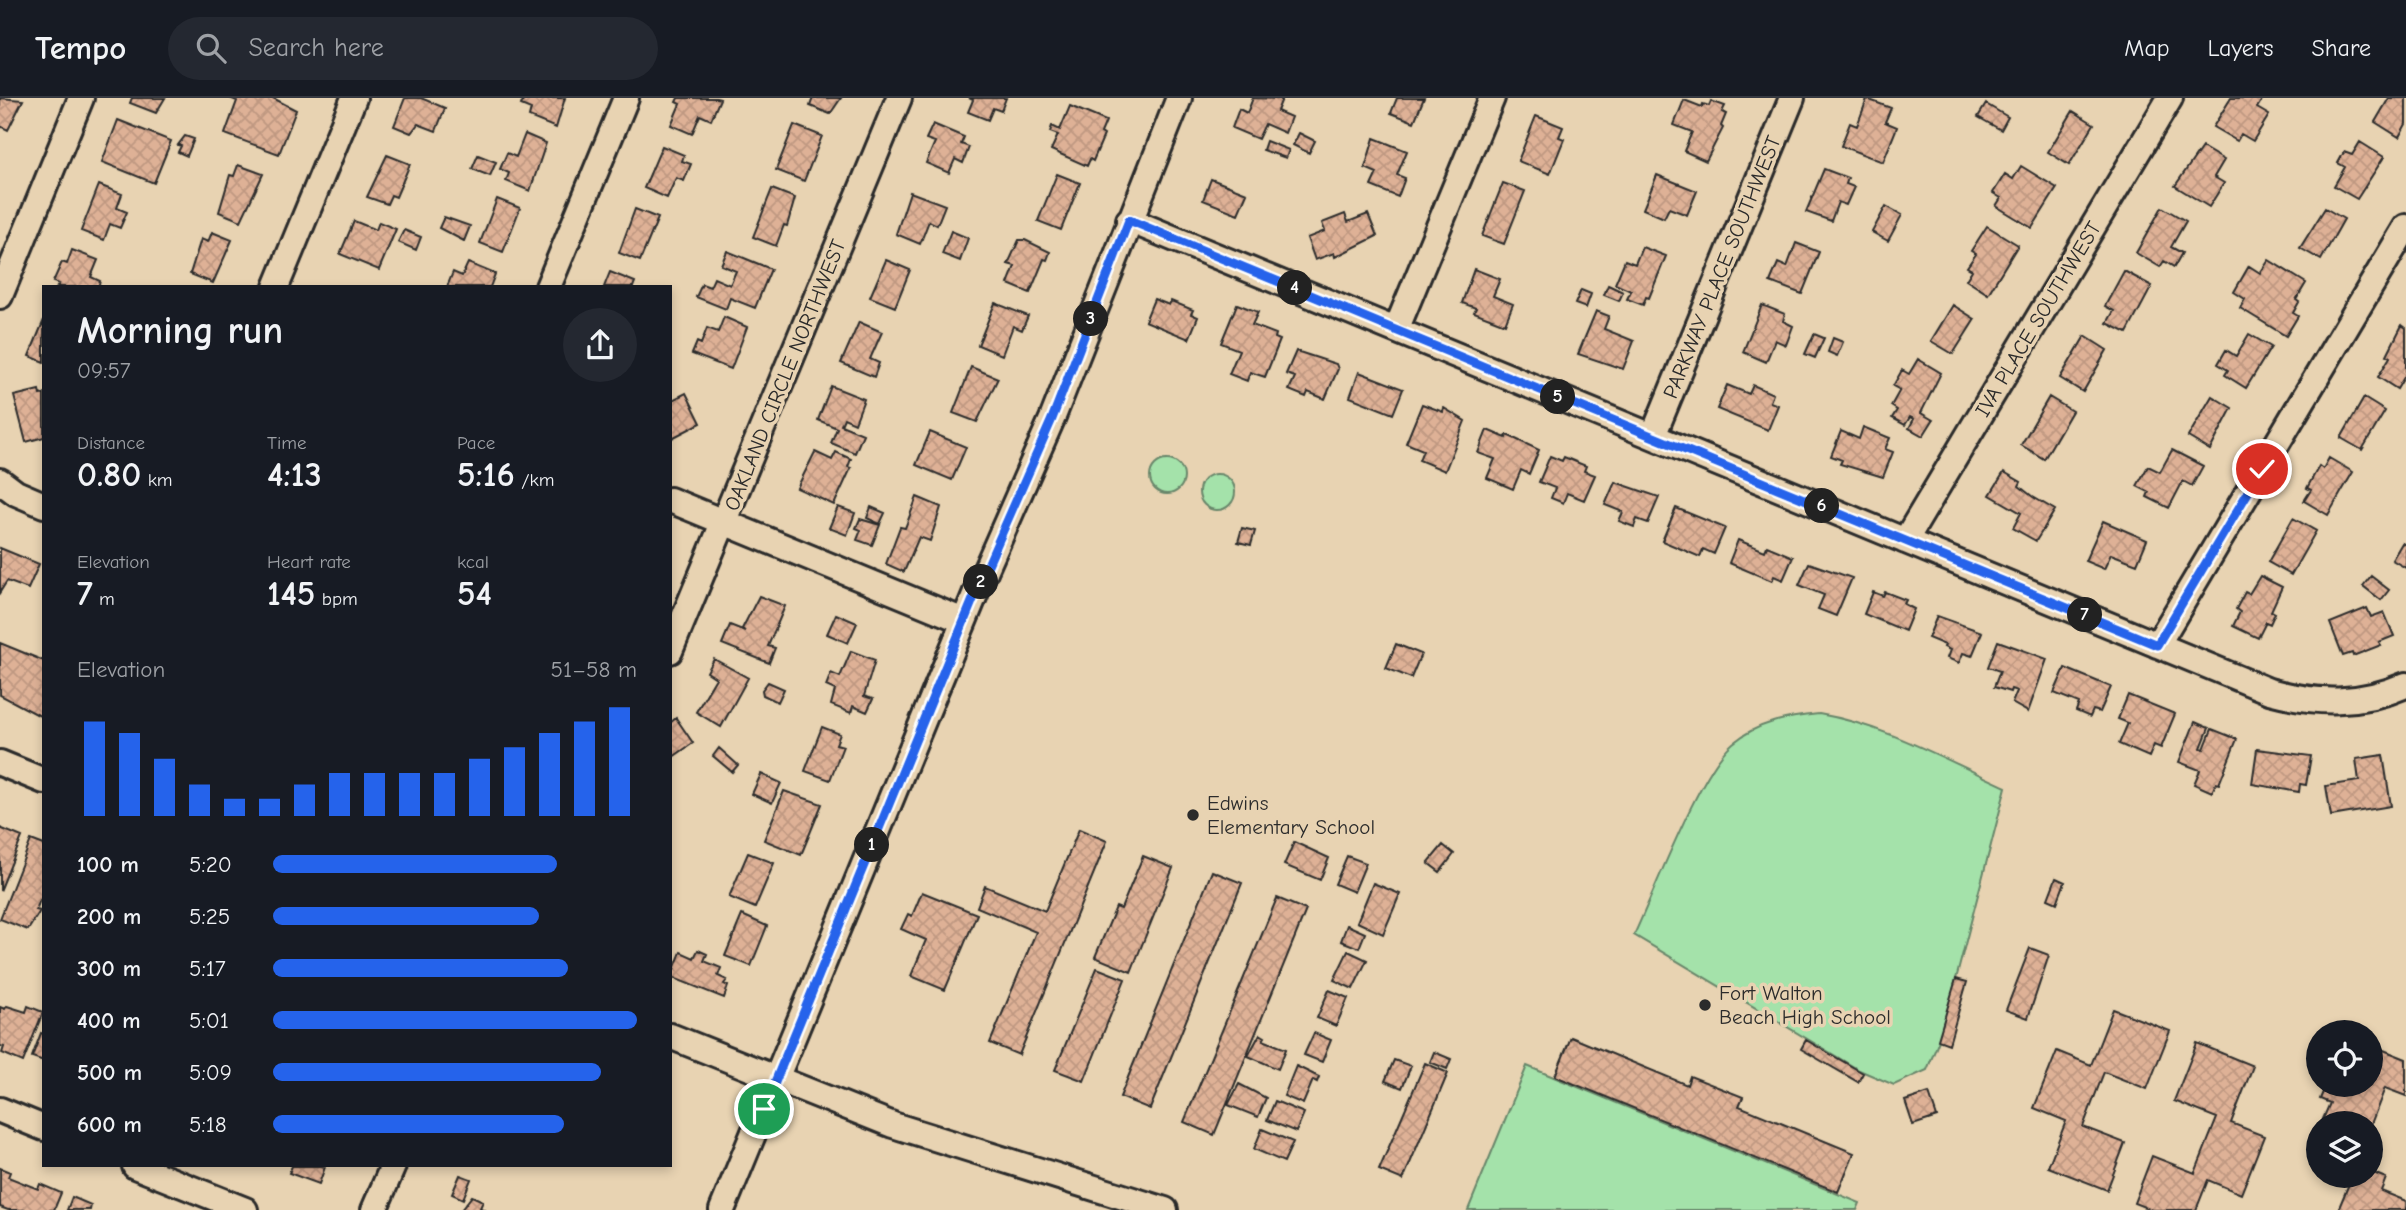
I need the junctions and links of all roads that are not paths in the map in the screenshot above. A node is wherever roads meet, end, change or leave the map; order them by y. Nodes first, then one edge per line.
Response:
1 (81, 98) edge
2 (354, 98) edge
3 (626, 98) edge
4 (899, 98) edge
5 (1180, 98) edge
6 (1492, 98) edge
7 (1792, 98) edge
8 (2170, 98) edge
9 (1129, 220) junction
10 (2406, 227) edge
11 (277, 285) edge
12 (549, 285) edge
13 (0, 296) edge
14 (1396, 330) junction
15 (1653, 436) junction
16 (0, 481) edge
17 (672, 501) edge
18 (42, 504) edge
19 (724, 522) junction
20 (1905, 541) junction
21 (964, 621) junction
22 (2157, 645) junction
23 (672, 646) edge
24 (2406, 685) edge
25 (0, 763) edge
26 (42, 780) edge
27 (672, 1037) edge
28 (776, 1079) junction
29 (0, 1110) edge
30 (42, 1127) edge
31 (138, 1167) edge
32 (393, 1167) edge
33 (245, 1210) edge
34 (374, 1210) edge
35 (722, 1210) edge
36 (1165, 1210) edge

1 - 13 street
2 - 11 street
3 - 12 street
4 - 19 street, OAKLAND CIRCLE NORTHWEST
5 - 9 street
6 - 14 street
7 - 15 street, PARKWAY PLACE SOUTHWEST
8 - 20 street, IVA PLACE SOUTHWEST
9 - 14 street
9 - 21 street
10 - 22 street
14 - 15 street
15 - 20 street
16 - 18 street
17 - 19 street
19 - 21 street
19 - 23 street, OAKLAND CIRCLE NORTHWEST
20 - 22 street
21 - 28 street
22 - 24 street
25 - 26 street
27 - 28 street
28 - 35 street
28 - 36 street
29 - 30 street
31 - 33 street
32 - 34 street

